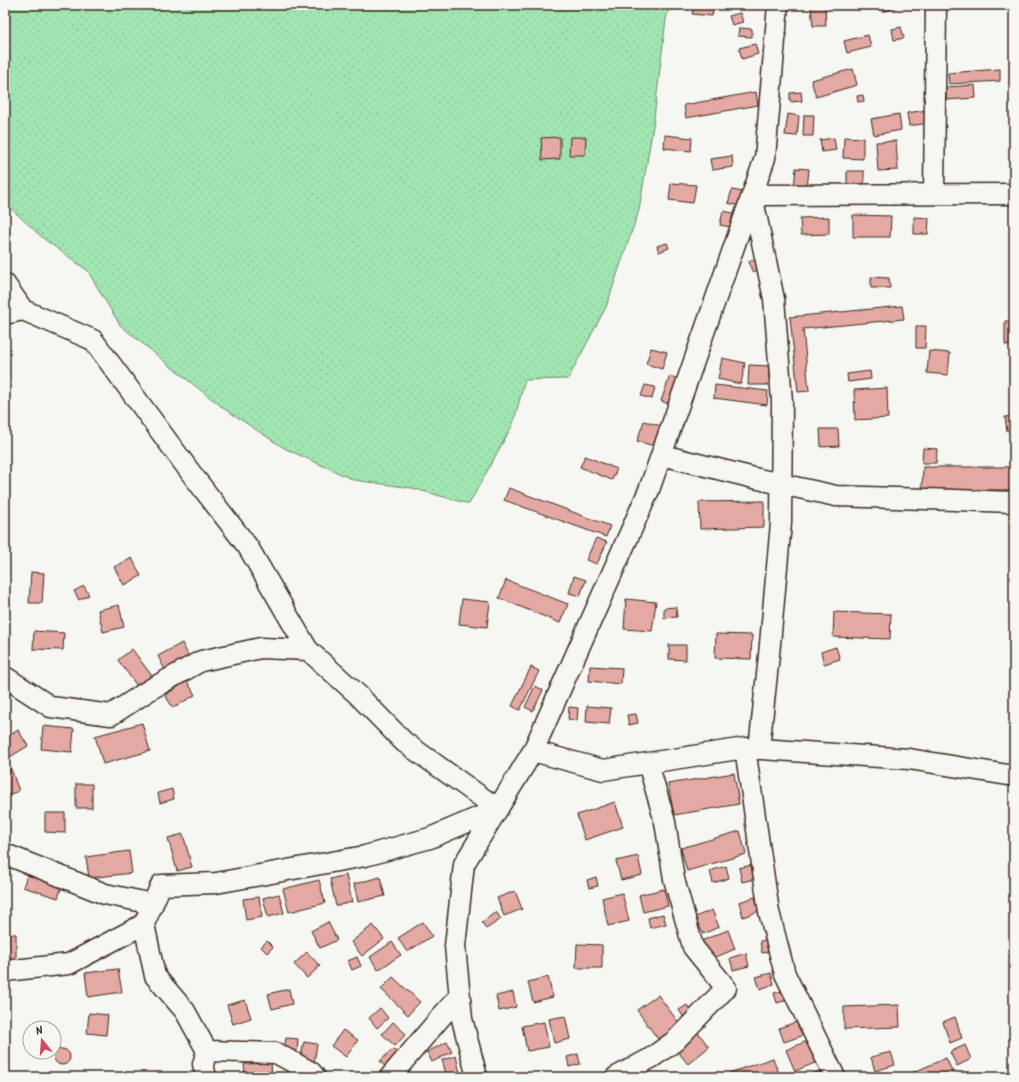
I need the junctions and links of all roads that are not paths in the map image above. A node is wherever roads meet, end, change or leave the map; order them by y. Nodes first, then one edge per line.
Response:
1 (778, 5) edge
2 (936, 5) edge
3 (934, 194) junction
4 (1014, 194) edge
5 (752, 195) junction
6 (5, 284) edge
7 (14, 312) edge
8 (662, 455) junction
9 (781, 483) junction
10 (1014, 502) edge
11 (308, 650) junction
12 (5, 677) edge
13 (752, 749) junction
14 (533, 751) junction
15 (648, 763) junction
16 (1014, 776) edge
17 (498, 809) junction
18 (5, 854) edge
19 (153, 904) junction
20 (144, 924) junction
21 (5, 971) edge
22 (460, 996) junction
23 (207, 1051) junction
24 (206, 1077) edge
25 (315, 1077) edge
26 (390, 1077) edge
27 (477, 1077) edge
28 (616, 1077) edge
29 (835, 1077) edge

1 - 5 street
2 - 3 street
3 - 4 street
3 - 5 street
5 - 8 street
5 - 9 street
6 - 7 street
7 - 11 street
8 - 9 street
8 - 14 street
9 - 10 street
9 - 13 street
11 - 12 street
11 - 17 street
13 - 15 street
13 - 16 street
13 - 29 street
14 - 15 street
14 - 17 street
15 - 28 street
17 - 19 street
17 - 22 street
18 - 19 street
19 - 20 street
20 - 21 street
20 - 23 street
22 - 26 street
22 - 27 street
23 - 24 street
23 - 25 street

